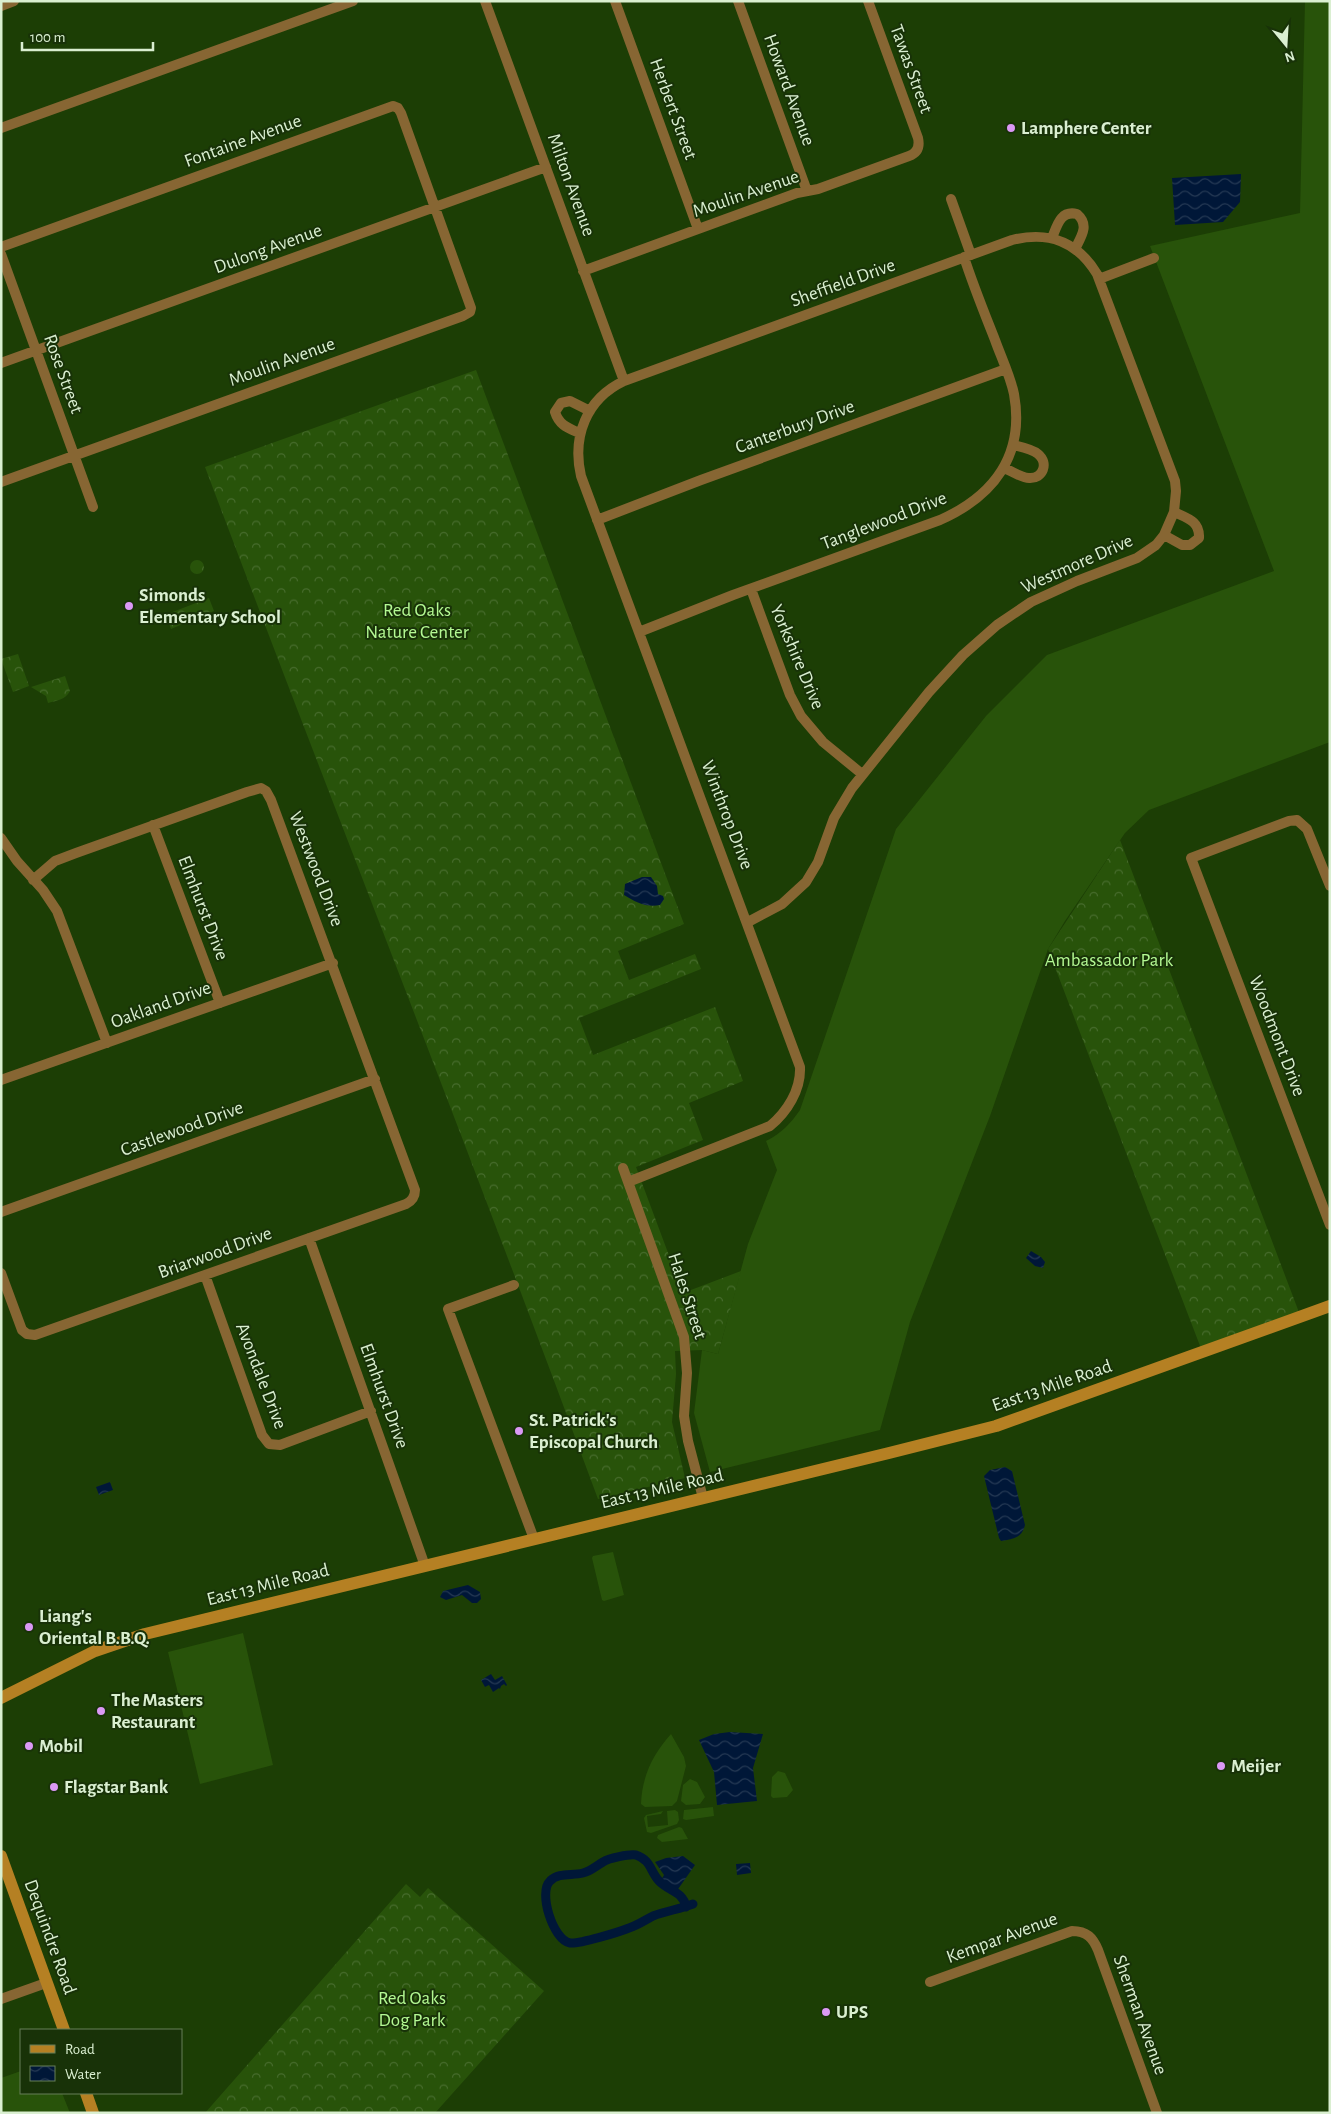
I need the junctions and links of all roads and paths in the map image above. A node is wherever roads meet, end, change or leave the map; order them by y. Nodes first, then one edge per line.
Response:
1 (14, 1) edge
2 (353, 1) edge
3 (485, 1) edge
4 (615, 1) edge
5 (738, 1) edge
6 (868, 1) edge
7 (1, 6) edge
8 (1, 128) edge
9 (918, 149) joint
10 (546, 167) junction
11 (807, 191) junction
12 (951, 199) dead end
13 (435, 207) junction
14 (698, 229) junction
15 (1052, 238) junction
16 (1, 247) edge
17 (1075, 249) junction
18 (1, 254) edge
19 (967, 256) junction
20 (1154, 258) dead end
21 (584, 271) junction
22 (1100, 279) junction
23 (36, 351) junction
24 (1, 363) edge
25 (1006, 369) junction
26 (624, 381) junction
27 (590, 411) junction
28 (579, 433) junction
29 (1013, 444) junction
30 (74, 456) junction
31 (1004, 468) junction
32 (1, 482) edge
33 (93, 507) dead end
34 (1174, 512) junction
35 (597, 520) junction
36 (1164, 535) junction
37 (751, 589) junction
38 (639, 632) junction
39 (862, 774) junction
40 (153, 825) junction
41 (1, 838) edge
42 (33, 880) junction
43 (1330, 886) edge
44 (748, 922) junction
45 (333, 963) junction
46 (220, 1003) junction
47 (107, 1043) junction
48 (375, 1079) junction
49 (1, 1080) edge
50 (622, 1168) dead end
51 (628, 1182) junction
52 (413, 1199) joint
53 (1, 1212) edge
54 (1330, 1226) edge
55 (309, 1238) junction
56 (1, 1273) edge
57 (205, 1275) junction
58 (514, 1285) dead end
59 (1330, 1306) edge
60 (371, 1411) junction
61 (704, 1498) junction
62 (534, 1539) junction
63 (425, 1566) junction
64 (1, 1698) edge
65 (1, 1856) edge
66 (1086, 1933) joint
67 (930, 1982) dead end
68 (46, 1983) junction
69 (1, 1999) edge
70 (64, 2029) edge
71 (86, 2094) edge
72 (93, 2113) edge
73 (1157, 2113) edge

1 - 7 street
2 - 8 street
3 - 10 street, Milton Avenue
4 - 14 street, Herbert Street
5 - 11 street, Howard Avenue
6 - 9 street, Tawas Street
9 - 11 street, Moulin Avenue
10 - 13 street, Dulong Avenue
10 - 21 street, Milton Avenue
11 - 14 street, Moulin Avenue
12 - 19 street
13 - 16 street, Fontaine Avenue
13 - 23 street, Dulong Avenue
13 - 30 street, Moulin Avenue
14 - 21 street, Moulin Avenue
15 - 17 street, Sheffield Drive
15 - 17 street
15 - 19 street, Sheffield Drive
17 - 22 street, Westmore Drive
18 - 23 street, Rose Street
19 - 25 street, Tanglewood Drive
19 - 26 street, Sheffield Drive
20 - 22 street
21 - 26 street, Milton Avenue
22 - 34 street, Westmore Drive
23 - 24 street, Dulong Avenue
23 - 30 street, Rose Street
25 - 29 street, Tanglewood Drive
25 - 35 street, Canterbury Drive
26 - 27 street, Winthrop Drive
27 - 28 street, Winthrop Drive
27 - 28 street
28 - 35 street, Winthrop Drive
29 - 31 street, Tanglewood Drive
29 - 31 street
30 - 32 street, Moulin Avenue
30 - 33 street, Rose Street
31 - 37 street, Tanglewood Drive
34 - 36 street, Westmore Drive
34 - 36 street
35 - 38 street, Winthrop Drive
36 - 39 street, Westmore Drive
37 - 38 street, Tanglewood Drive
37 - 39 street, Yorkshire Drive
38 - 44 street, Winthrop Drive
39 - 44 street, Westmore Drive
40 - 42 street, Westwood Drive
40 - 45 street, Westwood Drive
40 - 46 street, Elmhurst Drive
41 - 42 street
42 - 47 street
43 - 54 street, Woodmont Drive
44 - 51 street, Winthrop Drive
45 - 46 street, Oakland Drive
45 - 48 street, Westwood Drive
46 - 47 street, Oakland Drive
47 - 49 street, Oakland Drive
48 - 52 street, Westwood Drive
48 - 53 street, Castlewood Drive
50 - 51 street, Hales Street
51 - 61 street, Hales Street
52 - 55 street, Briarwood Drive
55 - 57 street, Briarwood Drive
55 - 60 street, Elmhurst Drive
56 - 57 street, Briarwood Drive
57 - 60 street, Avondale Drive
58 - 62 street
59 - 61 main road, East 13 Mile Road
60 - 63 street, Elmhurst Drive
61 - 62 main road, East 13 Mile Road
62 - 63 main road, East 13 Mile Road
63 - 64 main road, East 13 Mile Road
65 - 68 main road, Dequindre Road
66 - 67 street, Kempar Avenue
66 - 73 street, Sherman Avenue
68 - 69 street
68 - 70 main road, Dequindre Road
71 - 72 main road

